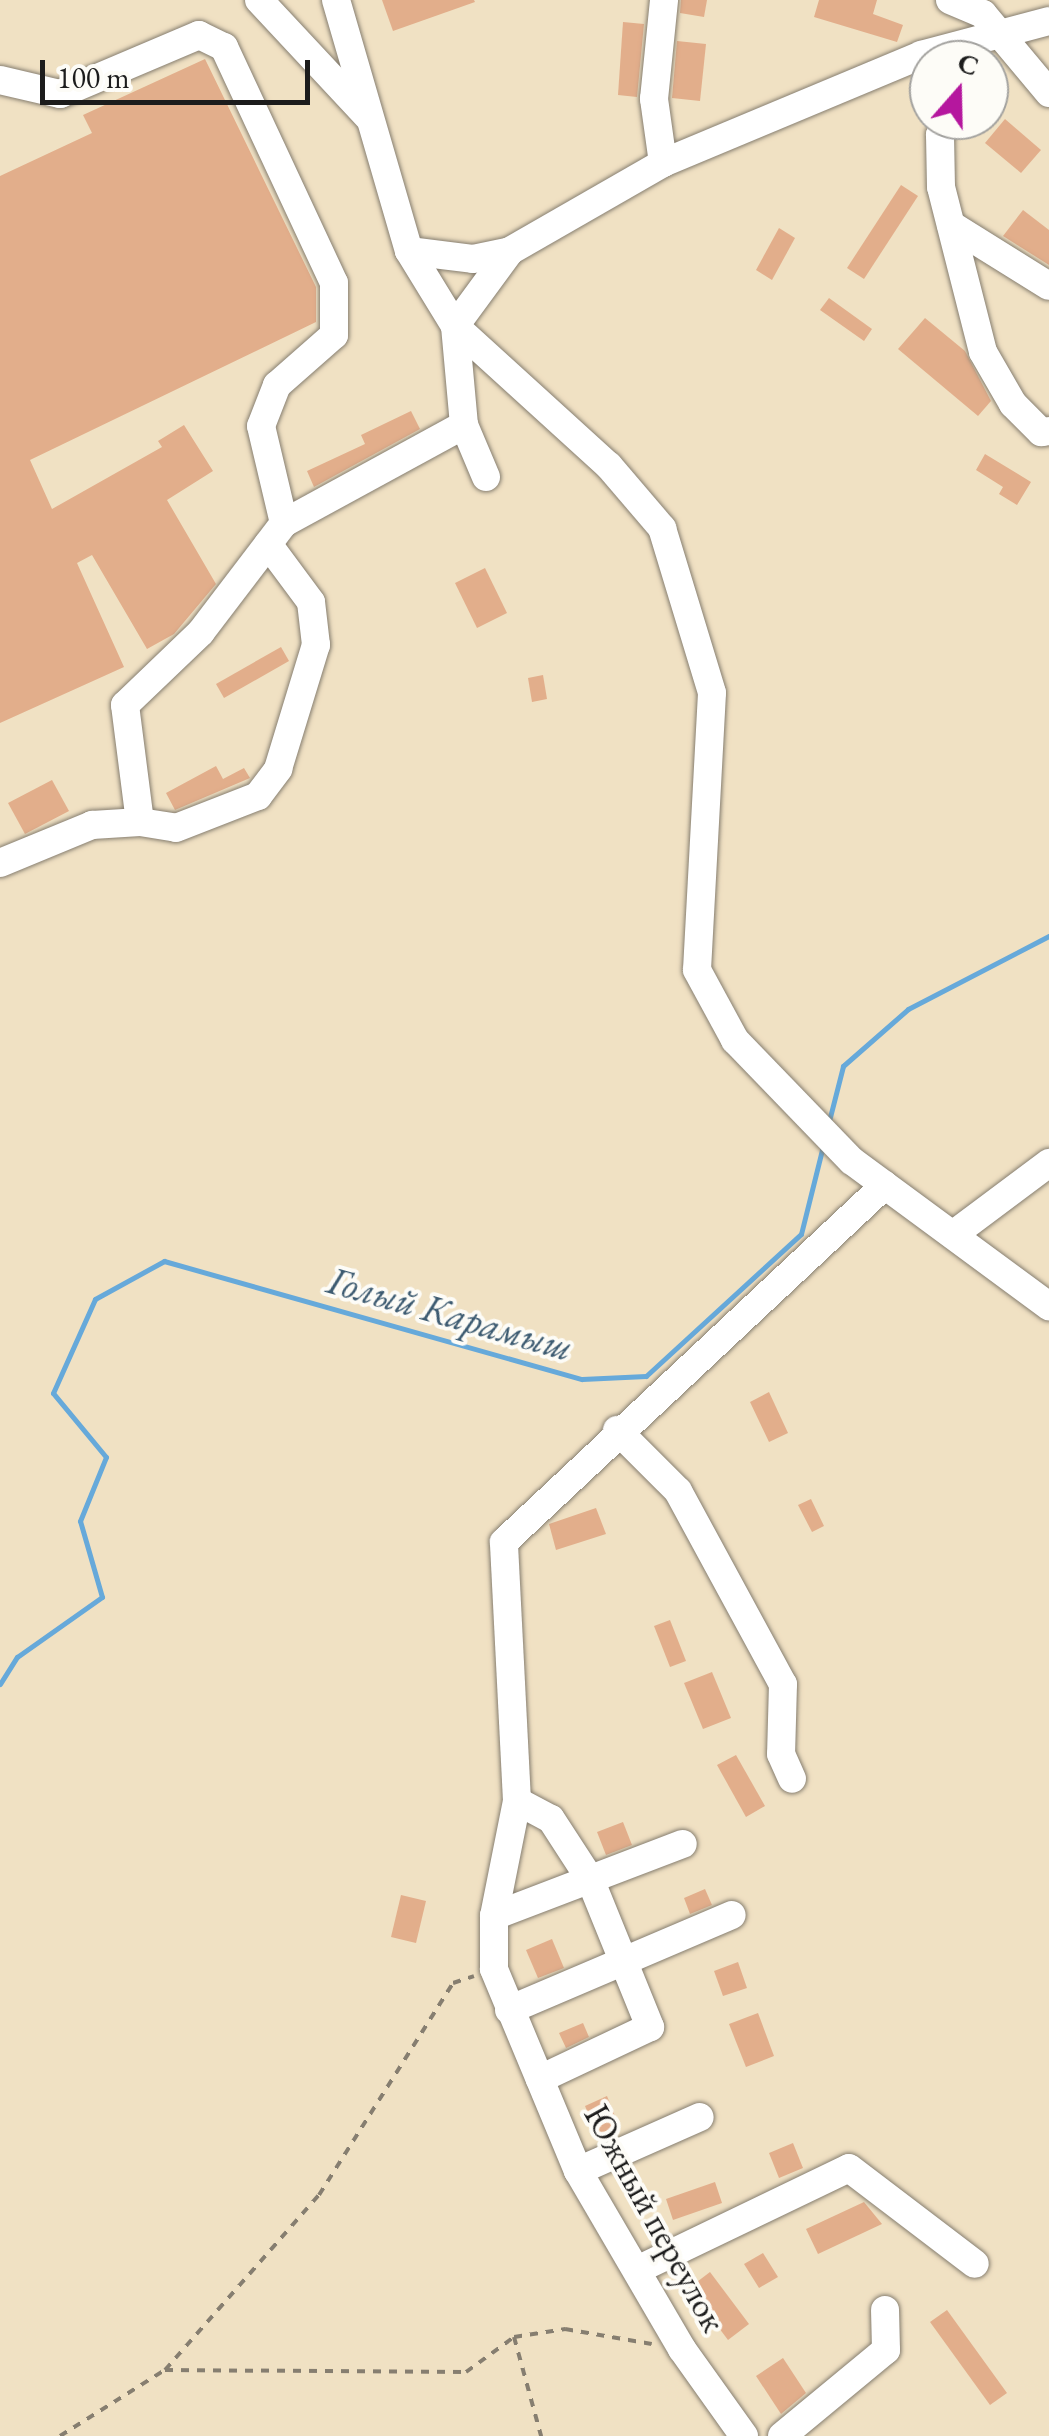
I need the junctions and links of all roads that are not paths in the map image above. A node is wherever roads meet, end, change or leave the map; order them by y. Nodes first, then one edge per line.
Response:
1 (258, 0) edge
2 (336, 0) edge
3 (664, 0) edge
4 (950, 0) edge
5 (1049, 21) edge
6 (991, 40) edge
7 (1009, 41) edge
8 (909, 60) edge
9 (1009, 60) edge
10 (0, 80) edge
11 (1049, 93) edge
12 (374, 122) junction
13 (940, 140) edge
14 (664, 163) junction
15 (951, 226) junction
16 (409, 251) junction
17 (510, 251) junction
18 (1049, 286) edge
19 (455, 326) junction
20 (464, 425) junction
21 (1049, 431) edge
22 (486, 477) dead end
23 (276, 533) junction
24 (140, 822) junction
25 (0, 863) edge
26 (1049, 1163) edge
27 (885, 1185) junction
28 (954, 1234) junction
29 (1049, 1306) edge
30 (617, 1430) junction
31 (792, 1779) dead end
32 (517, 1800) junction
33 (684, 1844) dead end
34 (590, 1879) junction
35 (732, 1915) dead end
36 (494, 1916) junction
37 (621, 1959) junction
38 (510, 2010) junction
39 (540, 2078) junction
40 (700, 2116) dead end
41 (578, 2171) junction
42 (974, 2264) dead end
43 (637, 2270) junction
44 (885, 2310) dead end
45 (744, 2436) edge
46 (782, 2436) edge

1 - 12 street
2 - 12 street
3 - 14 street
4 - 6 street
5 - 7 street
8 - 14 street
9 - 11 street
10 - 23 street
12 - 16 street
13 - 15 street
14 - 17 street
15 - 18 street
15 - 21 street
16 - 17 street
16 - 19 street
17 - 19 street
19 - 20 street
19 - 27 street
20 - 22 street
20 - 23 street
23 - 24 street
23 - 24 street
24 - 25 street
26 - 28 street
27 - 28 street
27 - 30 street, Южный переулок
28 - 29 street
30 - 31 street
30 - 32 street, Южный переулок
32 - 34 street
32 - 36 street, Южный переулок
33 - 34 street
34 - 36 street
34 - 37 street
35 - 37 street
36 - 38 street, Южный переулок
37 - 38 street
37 - 39 street
38 - 39 street, Южный переулок
39 - 41 street, Южный переулок
40 - 41 street
41 - 43 street, Южный переулок
42 - 43 street
43 - 45 street, Южный переулок
44 - 46 street

